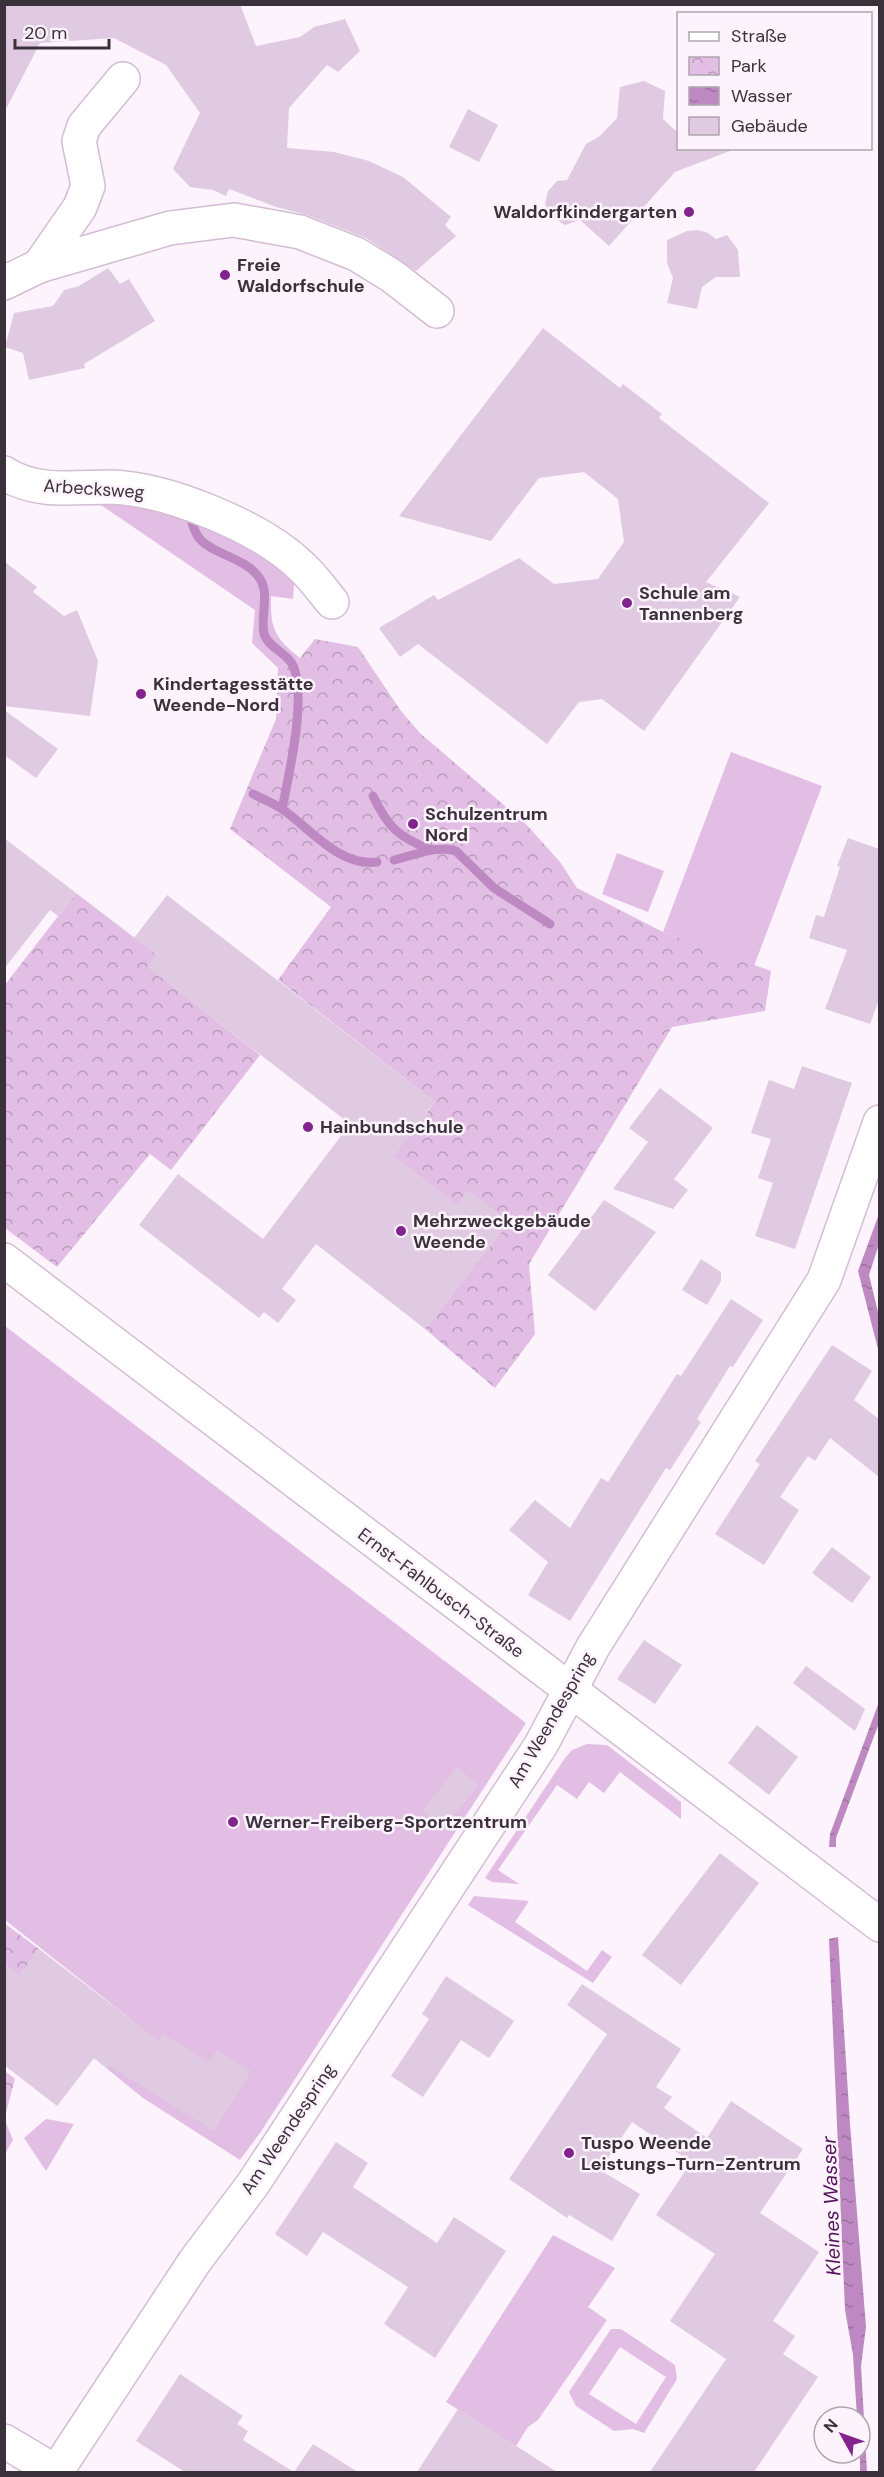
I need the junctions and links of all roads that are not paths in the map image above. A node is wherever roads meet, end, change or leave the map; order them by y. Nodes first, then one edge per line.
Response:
1 (123, 80) dead end
2 (39, 266) junction
3 (4, 283) edge
4 (437, 311) dead end
5 (4, 473) edge
6 (332, 602) dead end
7 (879, 1122) edge
8 (4, 1260) edge
9 (569, 1691) junction
10 (879, 1925) edge
11 (4, 2441) edge
12 (56, 2472) edge

1 - 2 street
2 - 3 street
2 - 4 street
5 - 6 street, Arbecksweg
7 - 9 street, Am Weendespring
8 - 9 street, Ernst-Fahlbusch-Straße
9 - 10 street, Ernst-Fahlbusch-Straße
9 - 12 street, Am Weendespring
11 - 12 street

